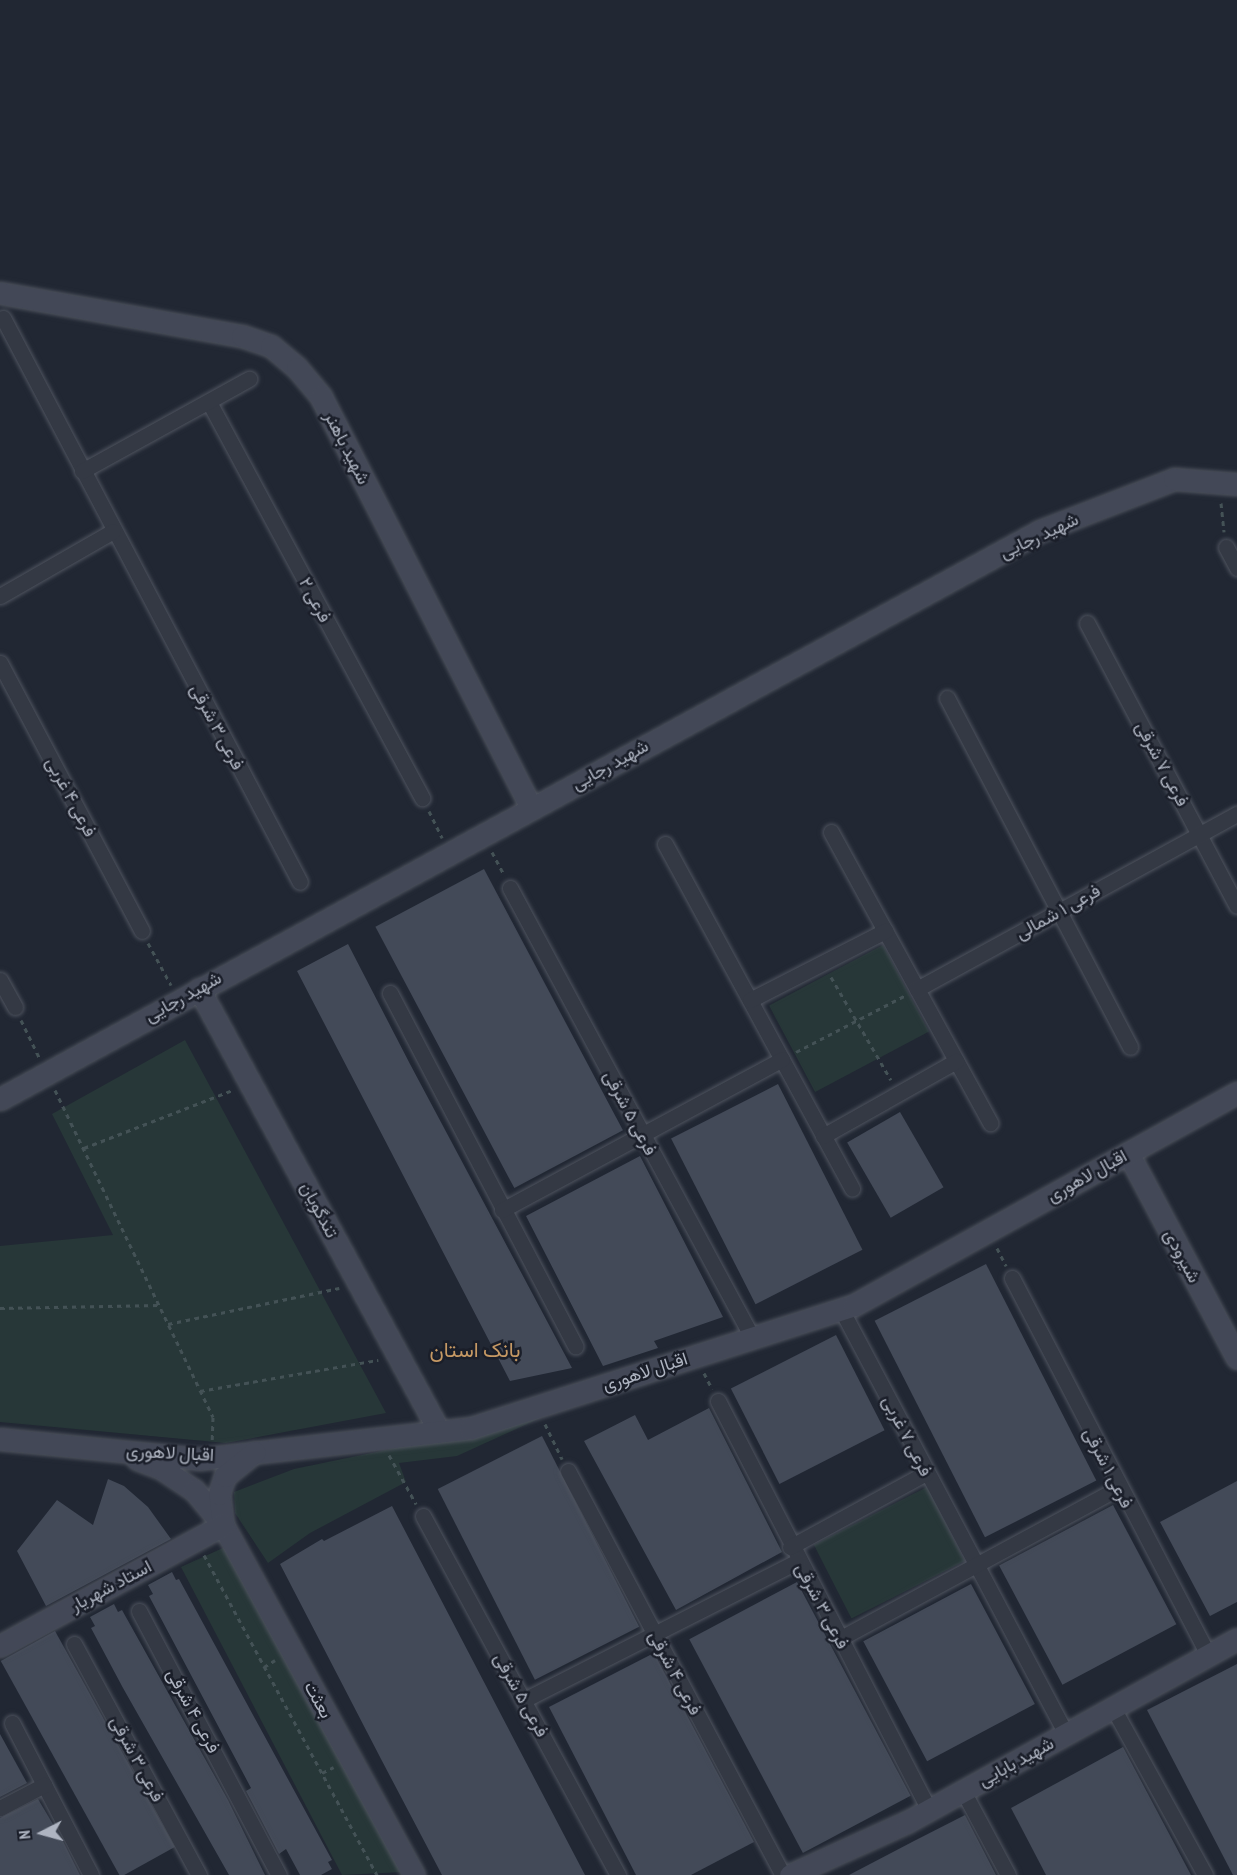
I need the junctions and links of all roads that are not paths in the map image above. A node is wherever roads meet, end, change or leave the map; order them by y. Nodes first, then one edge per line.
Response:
1 (0, 292) edge
2 (3, 318) dead end
3 (249, 379) dead end
4 (209, 402) junction
5 (82, 471) junction
6 (1228, 484) edge
7 (113, 531) junction
8 (1226, 547) road end
9 (1237, 568) edge
10 (0, 596) edge
11 (1087, 623) dead end
12 (0, 663) edge
13 (946, 698) dead end
14 (422, 798) road end
15 (531, 808) junction
16 (1237, 814) edge
17 (831, 832) dead end
18 (1198, 833) junction
19 (665, 844) dead end
20 (300, 882) dead end
21 (510, 888) road end
22 (1237, 906) edge
23 (1059, 912) junction
24 (142, 931) road end
25 (885, 931) junction
26 (0, 980) edge
27 (199, 988) junction
28 (917, 989) junction
29 (390, 993) dead end
30 (750, 1000) junction
31 (15, 1007) road end
32 (1130, 1047) dead end
33 (782, 1059) junction
34 (956, 1061) junction
35 (1237, 1093) edge
36 (0, 1099) edge
37 (990, 1123) dead end
38 (641, 1134) junction
39 (823, 1136) junction
40 (1128, 1153) junction
41 (852, 1189) dead end
42 (502, 1210) junction
43 (1012, 1278) road end
44 (841, 1309) junction
45 (752, 1337) junction
46 (575, 1346) dead end
47 (1237, 1358) edge
48 (718, 1401) road end
49 (439, 1431) junction
50 (0, 1439) edge
51 (111, 1450) junction
52 (255, 1452) junction
53 (568, 1471) road end
54 (926, 1473) junction
55 (1118, 1488) junction
56 (423, 1516) road end
57 (223, 1526) junction
58 (790, 1547) junction
59 (798, 1561) junction
60 (974, 1562) junction
61 (139, 1611) dead end
62 (656, 1636) junction
63 (839, 1639) junction
64 (1237, 1639) edge
65 (74, 1644) dead end
66 (0, 1646) edge
67 (1208, 1655) junction
68 (524, 1700) junction
69 (1113, 1708) junction
70 (12, 1723) dead end
71 (1066, 1734) junction
72 (44, 1785) junction
73 (963, 1791) junction
74 (0, 1808) edge
75 (929, 1810) junction
76 (821, 1870) edge
77 (91, 1875) edge
78 (199, 1875) edge
79 (279, 1875) edge
80 (414, 1875) edge
81 (618, 1875) edge
82 (783, 1875) edge
83 (790, 1875) edge
84 (1008, 1875) edge
85 (1205, 1875) edge

1 - 15 street, شهید باهنر
2 - 5 street
3 - 4 street
4 - 5 street
4 - 14 street, فرعی ۲
5 - 7 street
6 - 15 street, شهید رجایی
7 - 10 street
7 - 20 street, فرعی ۳ شرقی
8 - 9 street
11 - 18 street, فرعی ۷ شرقی
12 - 24 street, فرعی ۴ غربی
13 - 23 street
15 - 27 street, شهید رجایی
16 - 18 street, فرعی ۱ شمالی
17 - 25 street
18 - 22 street, فرعی ۷ شرقی
18 - 23 street, فرعی ۱ شمالی
19 - 30 street
21 - 38 street, فرعی ۵ شرقی
23 - 28 street, فرعی ۱ شمالی
23 - 32 street
25 - 28 street
25 - 30 street
26 - 31 street
27 - 36 street, شهید رجایی
27 - 49 street, تندگویان
28 - 34 street
29 - 42 street
30 - 33 street
33 - 38 street
33 - 39 street
34 - 37 street
34 - 39 street
35 - 40 street, اقبال لاهوری
38 - 42 street
38 - 45 street, فرعی ۵ شرقی
39 - 41 street
40 - 44 street, اقبال لاهوری
40 - 47 street, شیرودی
42 - 46 street
43 - 55 street, فرعی ۱ شرقی
44 - 45 street, اقبال لاهوری
44 - 54 street, فرعی ۷ غربی
45 - 49 street, اقبال لاهوری
48 - 58 street, فرعی ۳ شرقی
49 - 52 street, اقبال لاهوری
50 - 51 street, اقبال لاهوری
51 - 52 street, اقبال لاهوری
51 - 57 street
52 - 57 street
53 - 62 street, فرعی ۴ شرقی
54 - 58 street
54 - 60 street, فرعی ۷ غربی
55 - 60 street
55 - 67 street, فرعی ۱ شرقی
56 - 68 street, فرعی ۵ شرقی
57 - 66 street, استاد شهریار
57 - 80 street, بعثت
58 - 59 street, فرعی ۳ شرقی
59 - 62 street
59 - 63 street, فرعی ۳ شرقی
60 - 63 street
60 - 71 street, فرعی ۷ غربی
61 - 79 street, فرعی ۴ شرقی
62 - 68 street
62 - 82 street, فرعی ۴ شرقی
63 - 75 street, فرعی ۳ شرقی
64 - 67 street, شهید بابایی
65 - 78 street, فرعی ۳ شرقی
67 - 69 street, شهید بابایی
68 - 81 street, فرعی ۵ شرقی
69 - 71 street, شهید بابایی
69 - 85 street
70 - 72 street
71 - 73 street, شهید بابایی
72 - 74 street
72 - 77 street
73 - 75 street, شهید بابایی
73 - 84 street
75 - 76 street, شهید بابایی
76 - 83 street, شهید بابایی

